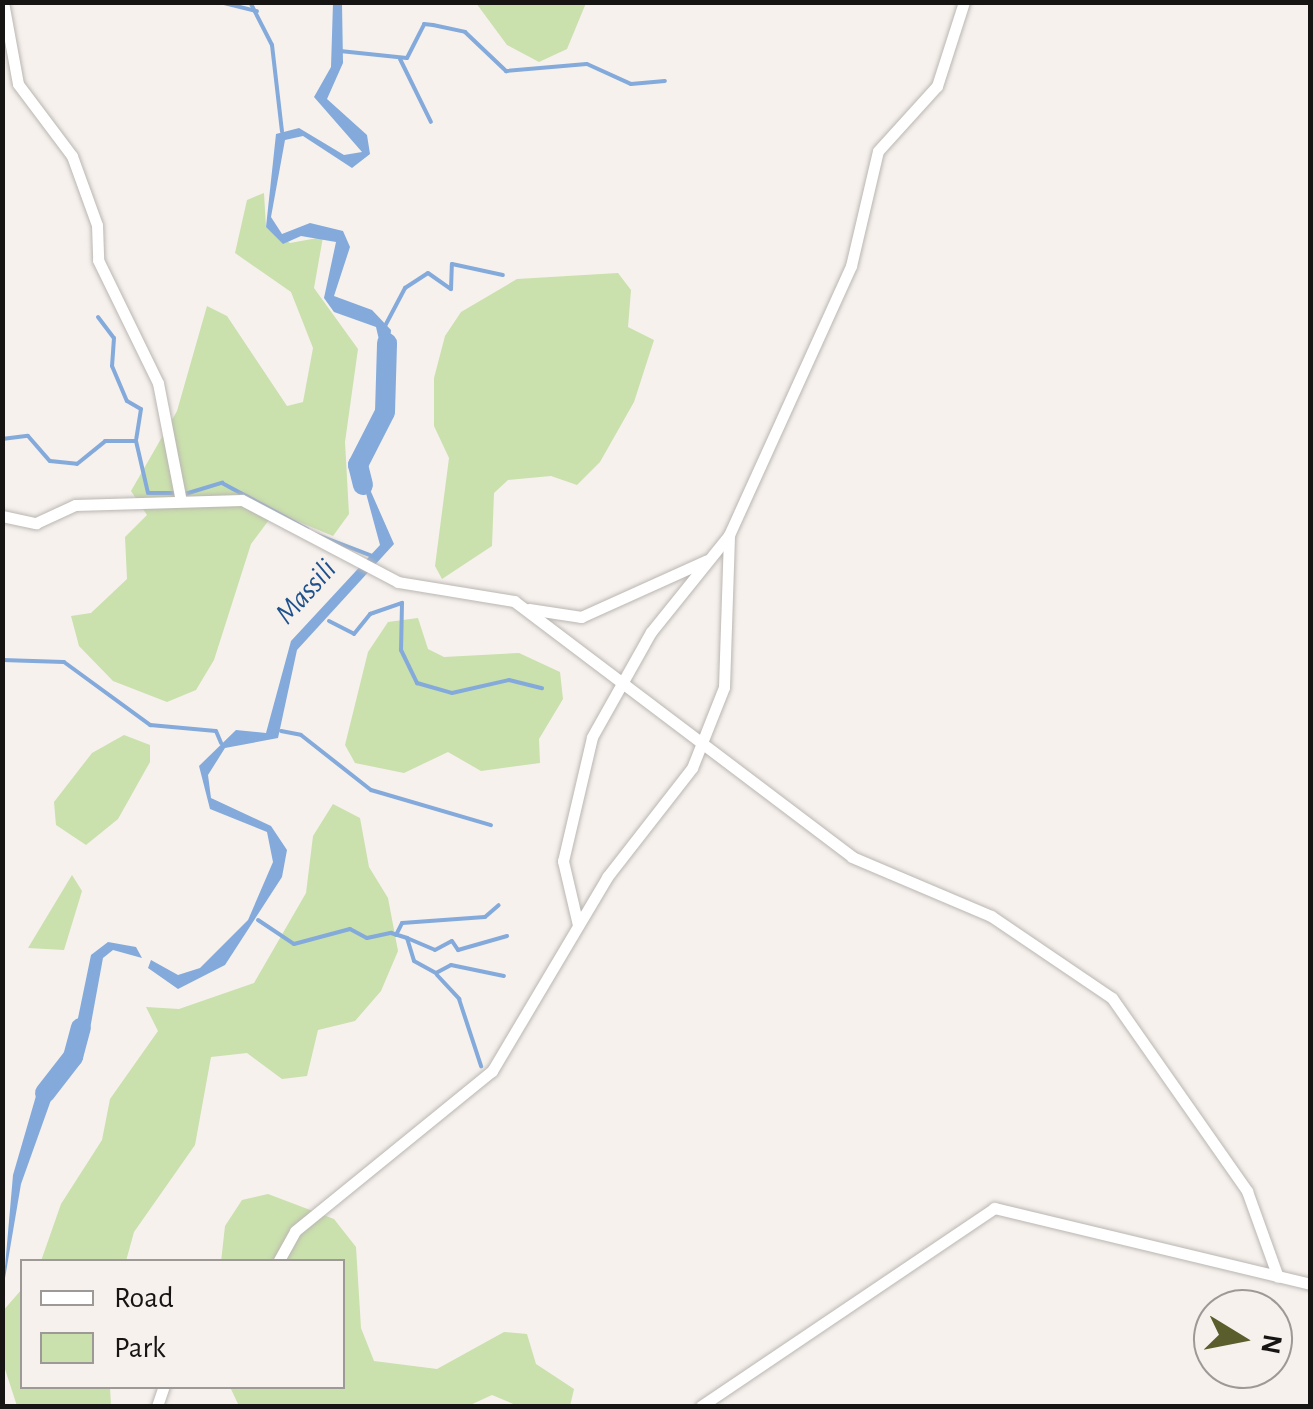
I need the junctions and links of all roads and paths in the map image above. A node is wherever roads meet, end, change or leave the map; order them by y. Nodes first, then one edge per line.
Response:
1 (3, 2) edge
2 (964, 2) edge
3 (181, 501) junction
4 (2, 516) edge
5 (729, 536) junction
6 (707, 560) junction
7 (525, 608) junction
8 (619, 684) junction
9 (702, 748) junction
10 (578, 925) junction
11 (280, 1259) edge
12 (1278, 1277) junction
13 (1310, 1284) edge
14 (702, 1406) edge

1 - 3 street
2 - 5 street
3 - 4 street
3 - 7 street
5 - 6 street
5 - 9 street
6 - 7 street
6 - 8 street
7 - 8 street
8 - 9 street
8 - 10 street
9 - 10 street
9 - 12 street
10 - 11 street
12 - 13 street
12 - 14 street

